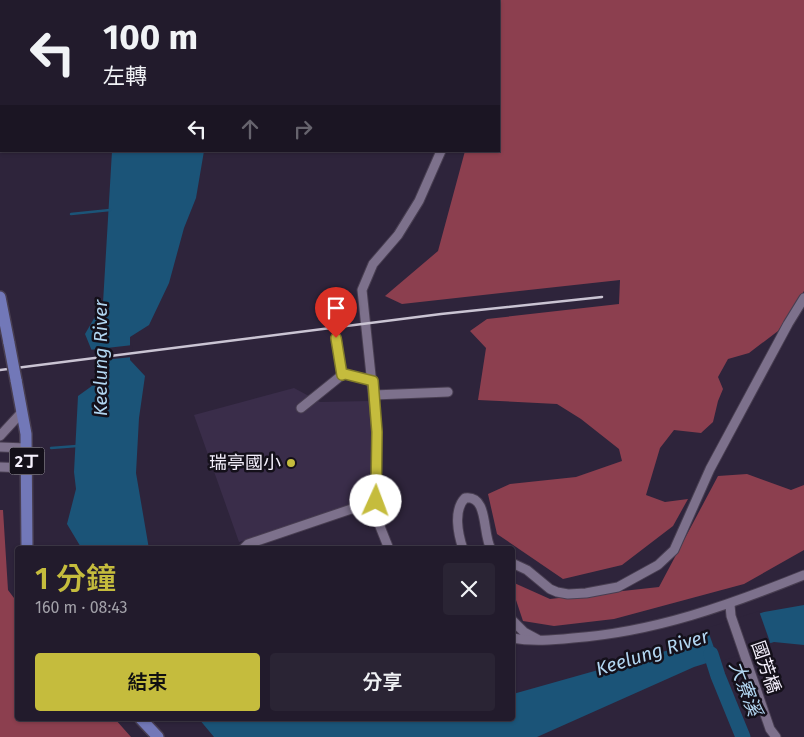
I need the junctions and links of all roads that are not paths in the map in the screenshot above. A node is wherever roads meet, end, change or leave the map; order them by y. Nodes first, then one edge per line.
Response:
1 (441, 152) edge
2 (0, 297) edge
3 (804, 298) edge
4 (336, 338) dead end
5 (342, 375) junction
6 (373, 381) junction
7 (448, 392) dead end
8 (374, 394) junction
9 (301, 408) dead end
10 (22, 412) junction
11 (0, 436) edge
12 (0, 447) edge
13 (26, 448) junction
14 (0, 467) edge
15 (27, 468) junction
16 (376, 501) junction
17 (26, 546) edge
18 (246, 546) edge
19 (388, 546) edge
20 (462, 546) edge
21 (490, 546) edge
22 (515, 564) edge
23 (804, 575) edge
24 (730, 605) junction
25 (515, 623) edge
26 (515, 638) edge
27 (540, 641) junction
28 (143, 721) edge
29 (773, 733) edge
30 (158, 737) edge

1 - 6 street
2 - 10 main road, 2丁, bridge
3 - 22 street
4 - 5 street
5 - 6 street
5 - 9 street
6 - 8 street
7 - 8 street
8 - 16 street
10 - 11 street
10 - 13 main road, 2丁
12 - 13 street
13 - 15 main road, 2丁
14 - 15 street
15 - 17 main road, 2丁
16 - 18 street
16 - 19 street
20 - 21 street
23 - 24 street
24 - 27 street
24 - 29 street, 國芳橋
25 - 27 street
26 - 27 street
28 - 30 main road

